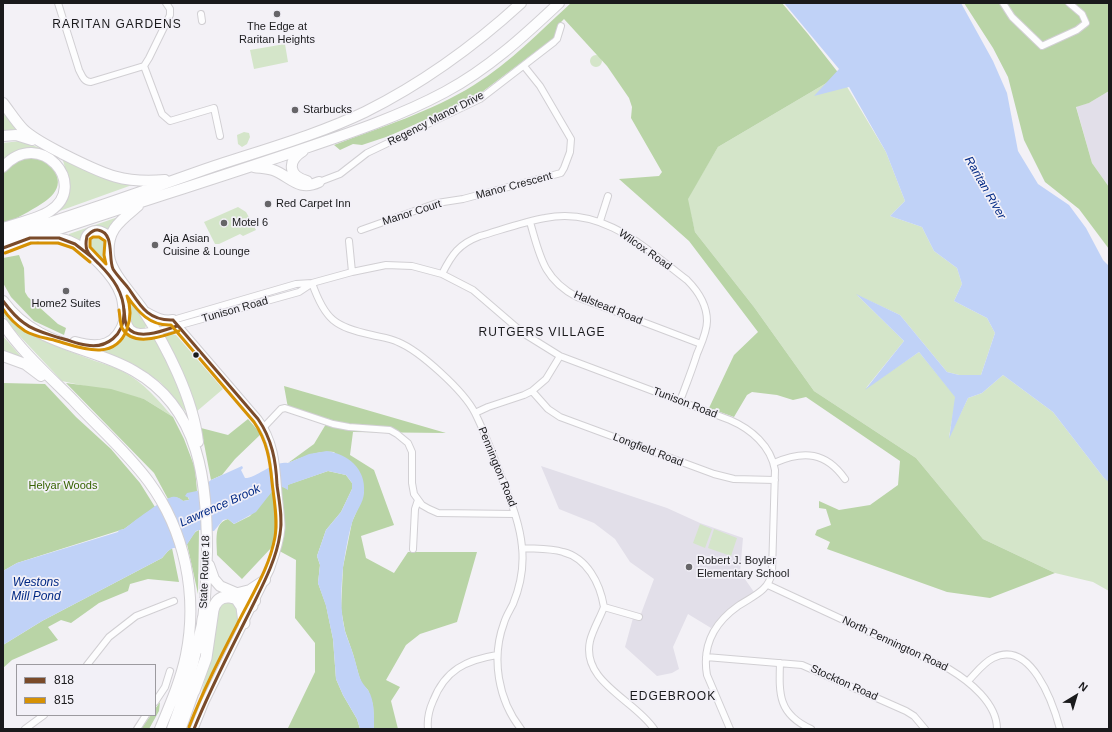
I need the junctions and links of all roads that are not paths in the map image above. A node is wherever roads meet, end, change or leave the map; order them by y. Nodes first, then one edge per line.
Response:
1 (58, 3) edge
2 (166, 3) edge
3 (559, 3) edge
4 (1003, 3) edge
5 (1069, 3) edge
6 (520, 4) edge
7 (200, 14) dead end
8 (202, 21) dead end
9 (561, 26) dead end
10 (144, 66) junction
11 (524, 66) junction
12 (3, 103) edge
13 (3, 136) edge
14 (220, 136) dead end
15 (42, 143) junction
16 (311, 146) junction
17 (3, 167) edge
18 (248, 167) junction
19 (177, 179) junction
20 (319, 182) junction
21 (608, 196) dead end
22 (463, 199) joint
23 (144, 202) junction
24 (600, 221) junction
25 (530, 222) junction
26 (3, 228) edge
27 (361, 230) dead end
28 (3, 238) edge
29 (30, 238) junction
30 (110, 239) junction
31 (349, 241) dead end
32 (3, 248) edge
33 (87, 252) junction
34 (352, 272) junction
35 (442, 274) junction
36 (312, 283) junction
37 (3, 301) edge
38 (230, 303) junction
39 (143, 310) junction
40 (233, 310) junction
41 (125, 319) junction
42 (175, 323) junction
43 (3, 324) edge
44 (31, 328) junction
45 (156, 332) junction
46 (701, 344) junction
47 (3, 356) edge
48 (560, 356) junction
49 (532, 391) junction
50 (66, 393) junction
51 (680, 401) junction
52 (475, 413) junction
53 (264, 427) junction
54 (774, 464) junction
55 (201, 468) junction
56 (845, 479) dead end
57 (775, 480) junction
58 (418, 500) junction
59 (516, 514) junction
60 (522, 548) junction
61 (413, 549) dead end
62 (206, 557) junction
63 (265, 580) junction
64 (768, 584) junction
65 (237, 596) junction
66 (174, 601) dead end
67 (254, 604) junction
68 (604, 607) junction
69 (639, 617) dead end
70 (203, 619) junction
71 (244, 623) junction
72 (497, 655) junction
73 (706, 657) junction
74 (780, 663) junction
75 (87, 664) edge
76 (170, 671) dead end
77 (968, 681) junction
78 (194, 691) junction
79 (156, 700) edge
80 (43, 716) edge
81 (145, 716) edge
82 (25, 729) edge
83 (137, 729) edge
84 (160, 729) edge
85 (172, 729) edge
86 (180, 729) edge
87 (194, 729) edge
88 (428, 729) edge
89 (521, 729) edge
90 (654, 729) edge
91 (730, 729) edge
92 (811, 729) edge
93 (925, 729) edge
94 (997, 729) edge
95 (1060, 729) edge

1 - 10 street
2 - 10 street
3 - 16 highway
4 - 5 street
6 - 19 highway
7 - 8 street
9 - 11 street, Regency Manor Drive
10 - 14 street
11 - 20 street, Regency Manor Drive
11 - 22 street, Manor Crescent
12 - 15 highway
13 - 15 highway
15 - 19 highway
16 - 18 highway
16 - 20 highway
17 - 26 highway
18 - 20 highway
18 - 23 highway
19 - 28 highway
21 - 24 street
22 - 27 street, Manor Court
23 - 29 highway
23 - 30 highway
24 - 25 street, Wilcox Road
24 - 46 street, Wilcox Road
25 - 35 street, Wilcox Road
25 - 46 street, Halstead Road
29 - 32 highway
29 - 33 highway
30 - 33 highway
30 - 39 highway
31 - 34 street
33 - 41 highway
34 - 35 street, Tunison Road
34 - 36 street, Tunison Road
35 - 48 street, Tunison Road
36 - 38 street, Tunison Road
36 - 40 street, Tunison Road
36 - 52 street, Pennington Road
37 - 44 highway, State Route 18
38 - 40 street
38 - 42 street, Tunison Road
39 - 42 highway
39 - 45 highway
40 - 42 street, Tunison Road
41 - 44 highway
41 - 45 highway
42 - 45 street, Tunison Road
42 - 53 street
43 - 50 highway, State Route 18
44 - 55 highway, State Route 18
45 - 55 highway
46 - 51 street, Wilcox Road
47 - 50 highway
48 - 49 street
48 - 51 street, Tunison Road
49 - 52 street
49 - 57 street, Longfield Road
50 - 84 highway, State Route 18
51 - 54 street, Tunison Road
52 - 59 street, Pennington Road
53 - 58 street
53 - 63 street
54 - 56 street
54 - 57 street, Tunison Road
55 - 62 highway, State Route 18
57 - 64 street, Tunison Road
58 - 59 street
58 - 61 street
59 - 60 street, Pennington Road
60 - 68 street
60 - 72 street, Pennington Road
62 - 65 highway
62 - 70 highway, State Route 18
63 - 65 highway
63 - 67 street
64 - 73 street
64 - 77 street, North Pennington Road
65 - 67 highway
65 - 71 highway
65 - 78 highway
66 - 75 street
67 - 71 street
68 - 69 street
68 - 90 street
70 - 78 highway
70 - 85 highway, State Route 18
71 - 87 street
72 - 88 street
72 - 89 street, Pennington Road
73 - 74 street, Stockton Road
73 - 91 street
74 - 92 street
74 - 93 street, Stockton Road
76 - 79 street
77 - 94 street, North Pennington Road
77 - 95 street
78 - 86 highway
80 - 82 street
81 - 83 street

